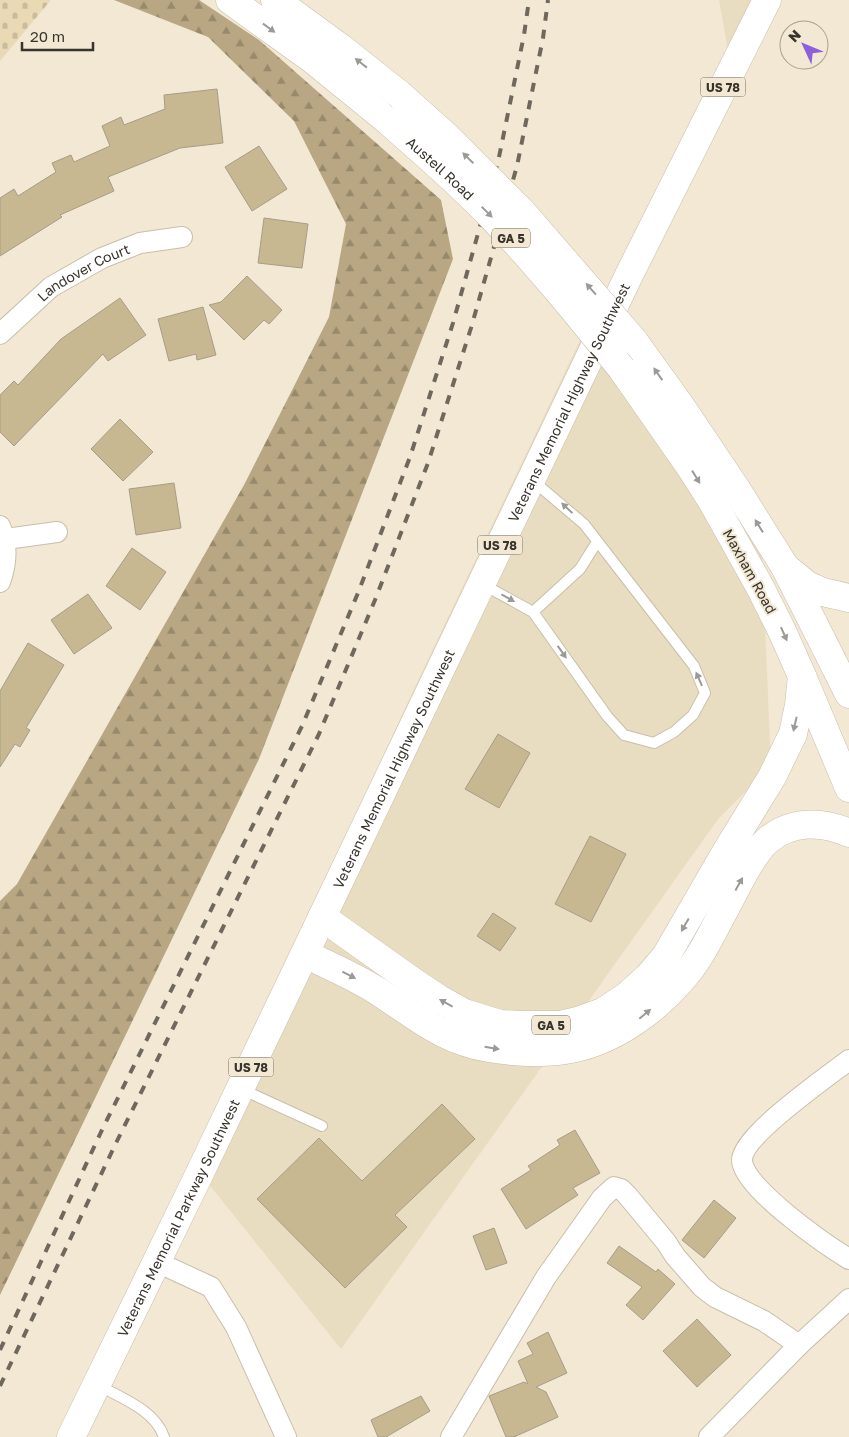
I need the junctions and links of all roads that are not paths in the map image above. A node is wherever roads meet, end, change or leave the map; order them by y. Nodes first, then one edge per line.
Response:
1 (230, 0) edge
2 (275, 0) edge
3 (767, 0) edge
4 (182, 237) dead end
5 (0, 334) edge
6 (622, 369) joint
7 (532, 479) junction
8 (57, 532) dead end
9 (3, 533) edge
10 (597, 542) junction
11 (785, 567) junction
12 (0, 582) edge
13 (482, 583) junction
14 (849, 598) edge
15 (534, 612) junction
16 (802, 676) junction
17 (849, 694) edge
18 (849, 788) edge
19 (849, 832) edge
20 (322, 917) junction
21 (305, 954) junction
22 (849, 1060) edge
23 (240, 1089) junction
24 (322, 1126) dead end
25 (849, 1259) edge
26 (157, 1262) junction
27 (849, 1299) edge
28 (799, 1346) junction
29 (97, 1385) junction
30 (71, 1437) edge
31 (164, 1437) edge
32 (286, 1437) edge
33 (451, 1437) edge
34 (709, 1437) edge

1 -> 6 main road, Austell Road / GA 5, bridge
11 -> 2 main road, Austell Road / GA 5, bridge
3 - 7 main road, Veterans Memorial Highway Southwest / US 78
4 - 5 street, Landover Court
6 -> 16 main road, Maxham Road / GA 5
10 -> 7 lane
7 - 13 main road, Veterans Memorial Highway Southwest / US 78
8 - 9 street
9 - 12 street
10 - 15 lane
15 -> 10 lane
11 - 14 main road, GA 5
11 - 17 main road
13 -> 15 lane
13 - 20 main road, Veterans Memorial Highway Southwest / US 78
16 - 18 main road, Maxham Road
16 -> 20 main road, GA 5
21 -> 19 main road
20 - 21 main road, Veterans Memorial Parkway Southwest / US 78
21 - 23 main road, Veterans Memorial Parkway Southwest / US 78
22 - 25 street
23 - 24 lane
23 - 26 main road, Veterans Memorial Parkway Southwest / US 78
26 - 29 main road, Veterans Memorial Parkway Southwest / US 78
26 - 32 street
27 - 28 street
28 - 33 street
28 - 34 street
29 - 30 main road, Veterans Memorial Parkway Southwest / US 78
29 - 31 lane

